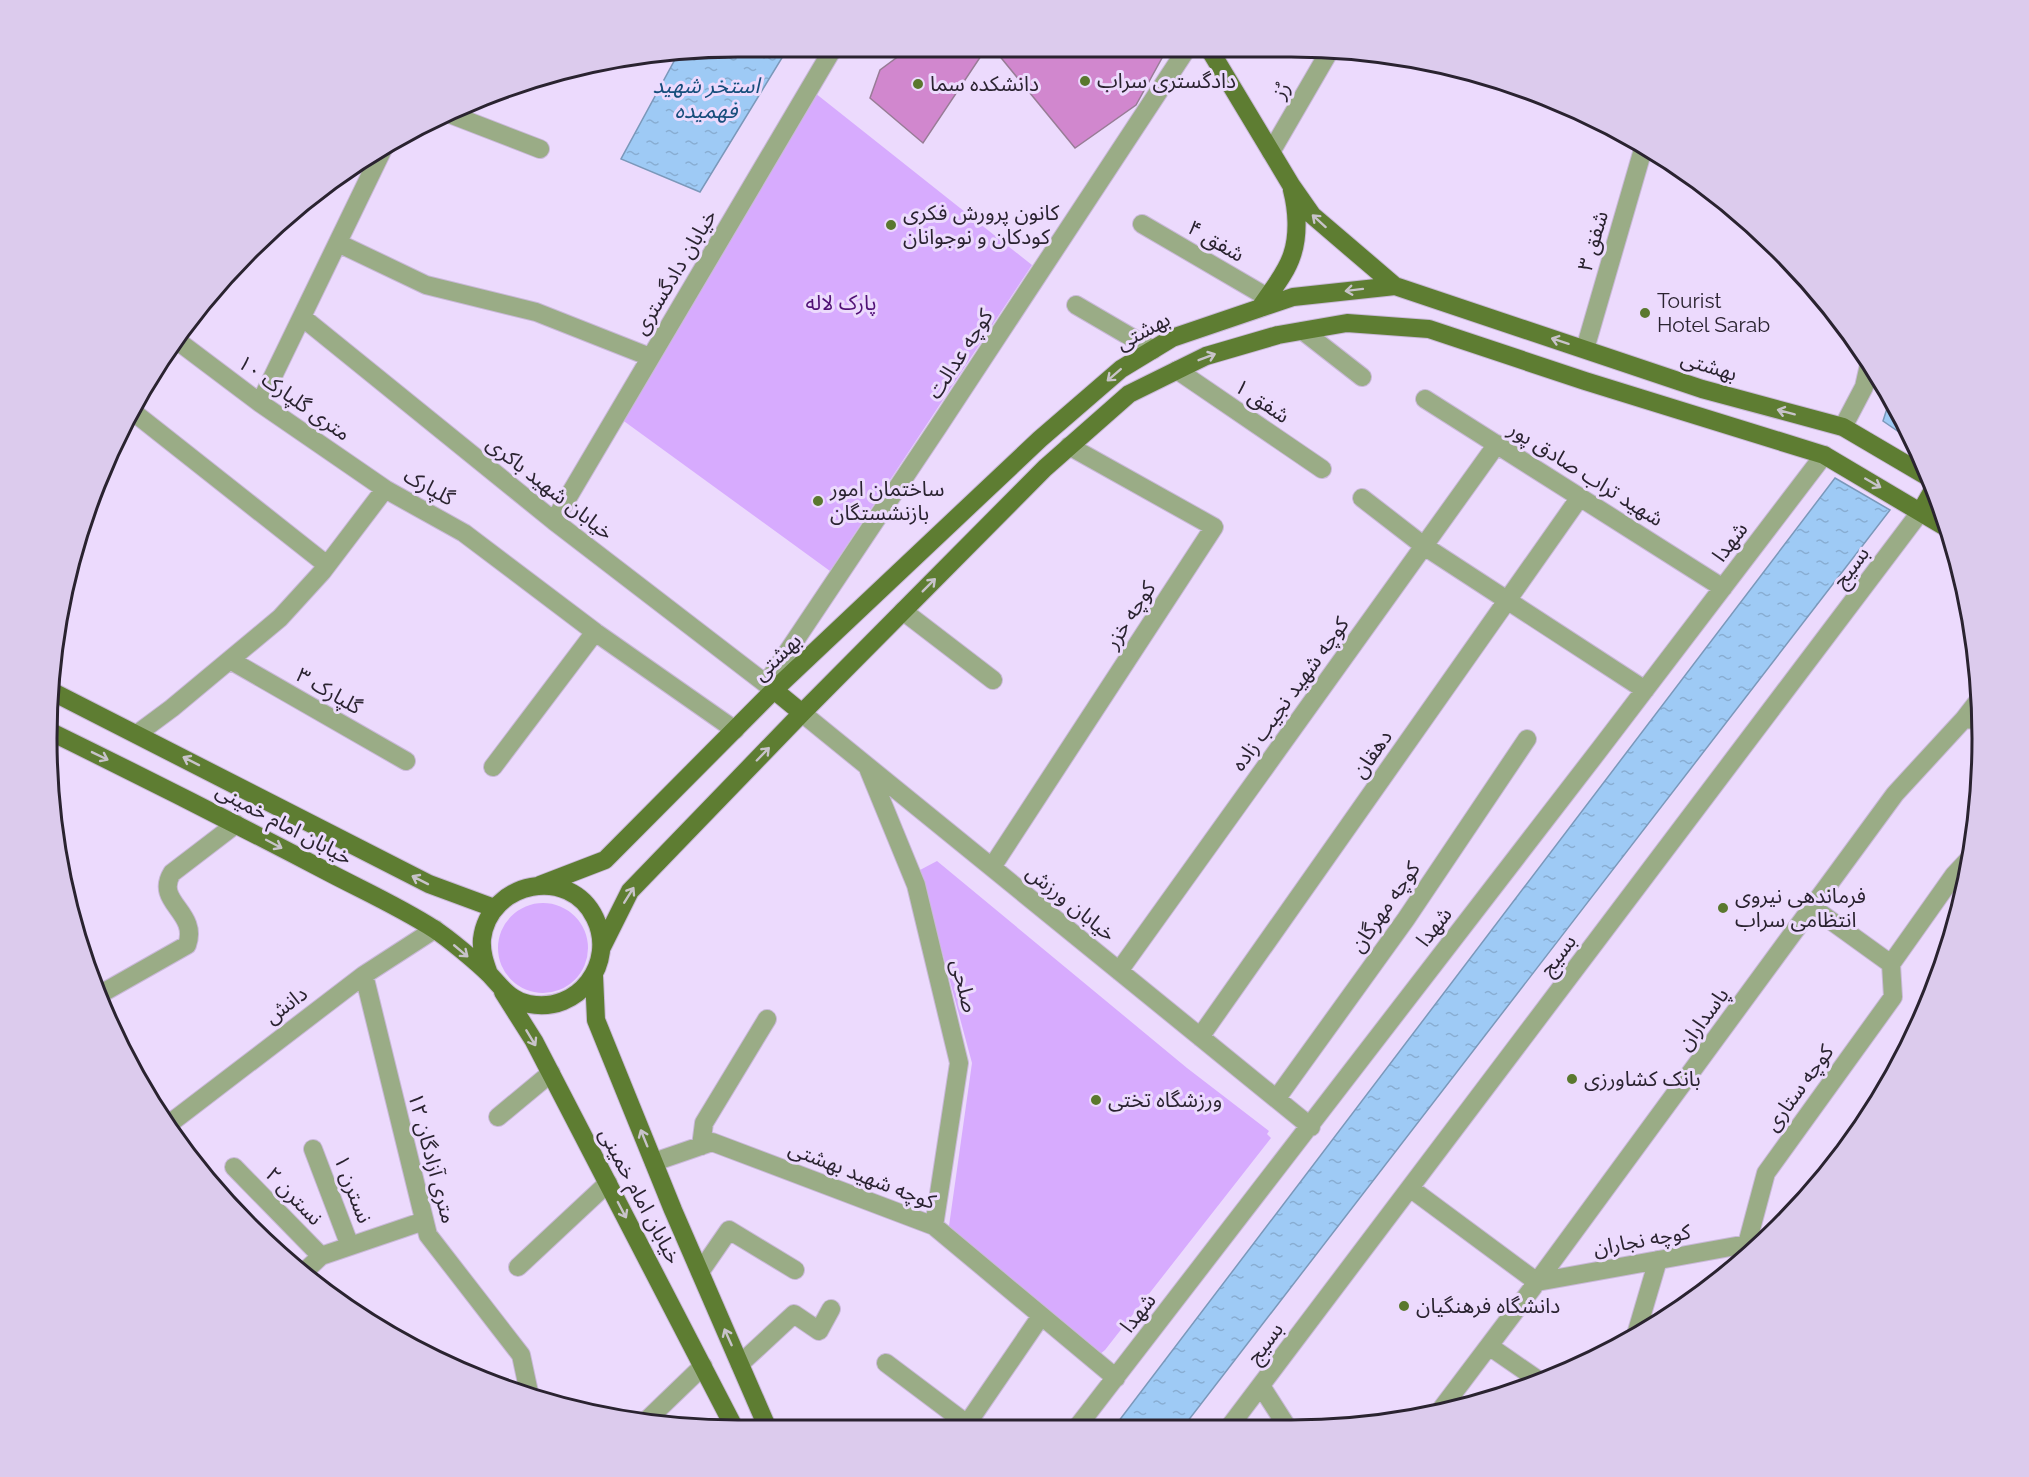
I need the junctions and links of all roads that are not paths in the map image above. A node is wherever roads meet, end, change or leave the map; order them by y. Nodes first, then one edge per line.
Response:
1 (828, 57) edge
2 (1181, 57) edge
3 (1215, 57) edge
4 (1326, 58) edge
5 (459, 118) edge
6 (540, 149) dead end
7 (1271, 152) junction
8 (1641, 155) edge
9 (377, 161) edge
10 (1291, 185) junction
11 (1143, 224) dead end
12 (338, 243) junction
13 (1395, 286) junction
14 (1264, 302) junction
15 (1076, 305) dead end
16 (302, 317) junction
17 (1303, 331) junction
18 (183, 345) edge
19 (1585, 349) junction
20 (1153, 350) junction
21 (645, 355) dead end
22 (1177, 370) junction
23 (1867, 375) edge
24 (1362, 377) dead end
25 (1425, 399) dead end
26 (260, 403) junction
27 (138, 416) edge
28 (1843, 427) junction
29 (1497, 444) junction
30 (1070, 446) junction
31 (1824, 455) junction
32 (1322, 469) dead end
33 (1917, 470) edge
34 (385, 489) junction
35 (1580, 497) junction
36 (1362, 498) dead end
37 (1928, 499) edge
38 (1922, 511) junction
39 (554, 521) junction
40 (1937, 521) edge
41 (1424, 546) junction
42 (327, 565) junction
43 (1723, 588) junction
44 (1508, 601) junction
45 (903, 611) junction
46 (595, 632) junction
47 (230, 660) junction
48 (993, 680) dead end
49 (770, 687) junction
50 (1645, 690) junction
51 (58, 694) edge
52 (802, 713) junction
53 (1972, 720) edge
54 (735, 730) junction
55 (137, 734) junction
56 (57, 735) edge
57 (1527, 738) dead end
58 (406, 761) dead end
59 (867, 766) junction
60 (493, 767) dead end
61 (236, 824) junction
62 (992, 867) junction
63 (1959, 870) edge
64 (540, 885) junction
65 (494, 908) junction
66 (1812, 908) junction
67 (435, 929) junction
68 (602, 947) junction
69 (1891, 964) junction
70 (1119, 971) junction
71 (364, 975) junction
72 (594, 976) junction
73 (495, 981) junction
74 (106, 991) edge
75 (767, 1019) dead end
76 (1200, 1037) junction
77 (551, 1073) junction
78 (1277, 1098) junction
79 (498, 1116) dead end
80 (174, 1120) edge
81 (1311, 1127) junction
82 (701, 1146) junction
83 (313, 1149) dead end
84 (654, 1162) junction
85 (234, 1167) dead end
86 (608, 1184) junction
87 (1410, 1188) junction
88 (424, 1221) junction
89 (934, 1226) junction
90 (1751, 1240) edge
91 (350, 1246) junction
92 (1744, 1247) edge
93 (321, 1256) junction
94 (1658, 1260) junction
95 (310, 1267) edge
96 (518, 1267) dead end
97 (795, 1270) dead end
98 (700, 1272) junction
99 (1537, 1282) junction
100 (831, 1309) dead end
101 (1041, 1316) junction
102 (1639, 1324) edge
103 (1489, 1346) junction
104 (886, 1363) dead end
105 (740, 1364) junction
106 (703, 1366) junction
107 (1532, 1376) edge
108 (1116, 1378) junction
109 (1261, 1386) junction
110 (528, 1387) edge
111 (1447, 1402) edge
112 (653, 1414) edge
113 (730, 1420) edge
114 (764, 1420) edge
115 (958, 1420) edge
116 (970, 1420) edge
117 (1083, 1420) edge
118 (1234, 1420) edge
119 (1283, 1420) edge

1 - 39 street, خیابان دادگستری
2 - 49 street, کوچه عدالت
3 - 7 main road
4 - 7 street, رُز
5 - 6 street
7 - 10 main road
8 - 19 street, شفق ۳
9 - 12 street
13 -> 10 main road
10 - 14 main road
11 - 14 street, شفق ۴
12 - 16 street
12 - 21 street
13 -> 14 main road, بهشتی
19 -> 13 main road, بهشتی
14 - 20 main road, بهشتی
15 - 20 street
16 - 26 street
16 - 39 street, خیابان شهید باکری
22 -> 17 main road
17 - 24 street
17 - 31 main road
18 - 26 street, ۱۰ متری گلپارک
28 -> 19 main road, بهشتی
20 -> 49 main road, بهشتی
22 - 30 main road
22 - 32 street, شفق ۱
23 - 28 street
25 - 29 street, شهید تراب صادق پور
26 - 34 street, ۱۰ متری گلپارک
27 - 42 street
28 - 31 main road
28 - 33 main road, بهشتی
29 - 35 street, شهید تراب صادق پور
29 - 41 street, کوچه شهید نجیب زاده
45 -> 30 main road
30 - 62 street, کوچه خزر
31 -> 38 main road
31 - 43 street, شهدا
34 - 42 street, گلپارک
34 - 46 street, گلپارک
35 - 43 street, شهید تراب صادق پور
35 - 44 street, دهقان
36 - 41 street
37 - 38 main road
38 - 40 main road
38 - 87 street, بسیج
39 - 49 street, خیابان شهید باکری
41 - 44 street
41 - 70 street, کوچه شهید نجیب زاده
42 - 47 street, گلپارک
43 - 50 street, شهدا
44 - 50 street
44 - 76 street, دهقان
45 - 48 street
45 - 52 main road
46 - 54 street, گلپارک
46 - 60 street
47 - 55 street, گلپارک
47 - 58 street, گلپارک ۳
49 - 52 main road
49 - 54 main road, بهشتی
50 - 81 street, شهدا
51 - 55 main road, خیابان امام خمینی
52 - 59 street, خیابان ورزش
68 -> 52 main road
53 - 66 street, پاسداران
54 - 64 main road, بهشتی
65 -> 55 main road, خیابان امام خمینی
56 -> 61 main road, خیابان امام خمینی
57 - 78 street, کوچه مهرگان
59 - 62 street, خیابان ورزش
59 - 89 street, صلحی
61 -> 67 main road, خیابان امام خمینی
61 - 74 street
62 - 70 street, خیابان ورزش
63 - 69 street
64 - 65 main road
64 - 68 main road
65 - 73 main road
66 - 69 street
66 - 99 street, پاسداران
67 - 71 street, دانش
67 -> 73 main road, خیابان امام خمینی
68 - 72 main road
69 - 90 street, کوچه ستاری
70 - 76 street, خیابان ورزش
71 - 80 street, دانش
71 - 88 street, ۱۲ متری آزادگان
72 - 73 main road
84 -> 72 main road, خیابان امام خمینی
73 -> 77 main road, خیابان امام خمینی
75 - 82 street
76 - 78 street, خیابان ورزش
77 - 79 street
77 - 86 main road, خیابان امام خمینی
78 - 81 street, خیابان ورزش
81 - 108 street, شهدا
82 - 84 street, کوچه شهید بهشتی
82 - 89 street, کوچه شهید بهشتی
83 - 91 street, نسترن ۱
84 - 98 main road, خیابان امام خمینی
85 - 93 street, نسترن ۲
86 - 96 street
86 -> 106 main road, خیابان امام خمینی
87 - 99 street
87 - 109 street, بسیج
88 - 91 street
88 - 110 street, ۱۲ متری آزادگان
89 - 101 street, کوچه شهید بهشتی
91 - 93 street
92 - 94 street, کوچه نجاران
93 - 95 street
94 - 99 street, کوچه نجاران
94 - 102 street
97 - 98 street
105 -> 98 main road, خیابان امام خمینی
99 - 103 street, پاسداران
100 - 105 street
101 - 108 street, کوچه شهید بهشتی
101 - 116 street
103 - 107 street
103 - 111 street, پاسداران
104 - 115 street
105 - 114 main road, خیابان امام خمینی
106 - 112 street
106 - 113 main road, خیابان امام خمینی
108 - 117 street, شهدا
109 - 118 street, بسیج
109 - 119 street

